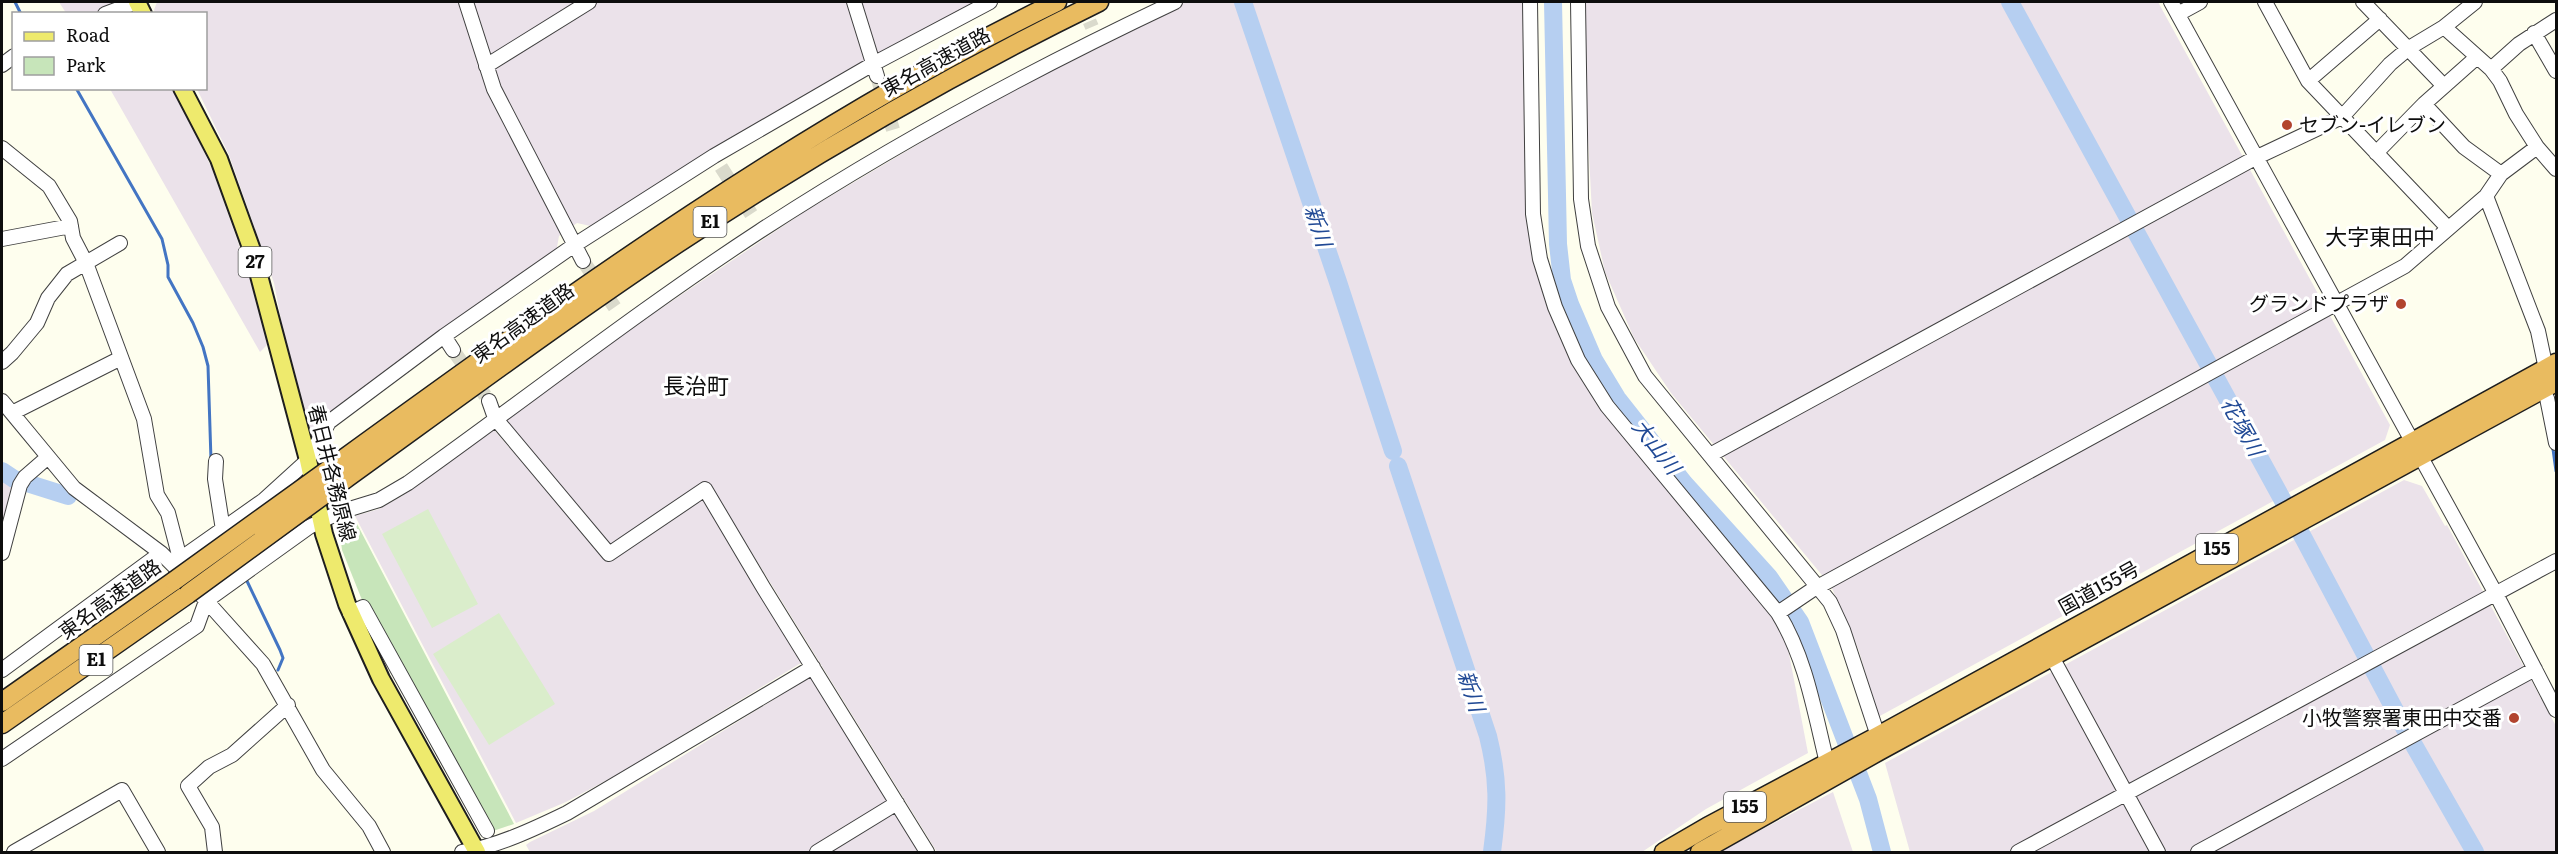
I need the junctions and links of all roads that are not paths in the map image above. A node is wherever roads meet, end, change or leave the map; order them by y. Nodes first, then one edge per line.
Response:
1 (137, 2) edge
2 (466, 2) edge
3 (589, 2) edge
4 (854, 2) edge
5 (990, 2) edge
6 (1057, 2) edge
7 (1099, 2) edge
8 (1175, 2) edge
9 (1530, 2) edge
10 (1578, 2) edge
11 (2200, 2) edge
12 (2265, 2) edge
13 (2363, 2) edge
14 (2475, 2) edge
15 (2175, 8) edge
16 (110, 12) edge
17 (2380, 20) junction
18 (2556, 20) edge
19 (2444, 27) junction
20 (2534, 33) junction
21 (2409, 48) junction
22 (2476, 57) junction
23 (486, 66) junction
24 (2491, 69) junction
25 (875, 70) junction
26 (2556, 71) edge
27 (2308, 81) junction
28 (2444, 86) junction
29 (183, 90) edge
30 (2424, 104) junction
31 (2342, 117) junction
32 (2537, 147) junction
33 (2, 148) edge
34 (2376, 153) junction
35 (2255, 158) junction
36 (2556, 169) edge
37 (2501, 174) junction
38 (2486, 196) junction
39 (71, 226) junction
40 (2448, 228) junction
41 (2, 240) edge
42 (120, 243) dead end
43 (573, 246) junction
44 (583, 261) tunnel mouth
45 (86, 263) junction
46 (2336, 304) junction
47 (444, 336) junction
48 (453, 350) tunnel mouth
49 (121, 358) junction
50 (2, 362) edge
51 (2551, 378) edge
52 (2, 401) edge
53 (489, 401) tunnel mouth
54 (12, 413) junction
55 (495, 418) junction
56 (2556, 443) edge
57 (2416, 450) junction
58 (1710, 455) junction
59 (48, 456) junction
60 (308, 460) junction
61 (216, 461) dead end
62 (340, 472) junction
63 (321, 519) junction
64 (223, 530) junction
65 (2, 553) edge
66 (161, 553) junction
67 (2556, 561) edge
68 (176, 568) junction
69 (1815, 588) junction
70 (2496, 594) junction
71 (206, 601) junction
72 (1780, 611) junction
73 (351, 613) junction
74 (2052, 657) junction
75 (813, 667) junction
76 (2535, 669) junction
77 (2, 670) edge
78 (2, 702) edge
79 (288, 705) junction
80 (2556, 710) edge
81 (2, 724) edge
82 (1878, 743) junction
83 (2, 759) edge
84 (1828, 771) junction
85 (2125, 794) junction
86 (897, 803) junction
87 (486, 831) dead end
88 (14, 852) edge
89 (158, 852) edge
90 (214, 852) edge
91 (383, 852) edge
92 (472, 852) edge
93 (817, 852) edge
94 (927, 852) edge
95 (1664, 852) edge
96 (1700, 852) edge
97 (2018, 852) edge
98 (2158, 852) edge
99 (2198, 852) edge

1 - 16 street
2 - 23 street
3 - 23 street
4 - 25 street
5 - 25 street
6 - 62 highway, 東名高速道路 / E1
7 - 62 highway, 東名高速道路 / E1
8 - 55 street
9 - 72 street
10 - 58 street
11 - 15 street
12 - 27 street
13 - 17 street
14 - 19 street
15 - 35 street
17 - 21 street
17 - 27 street
18 - 20 street
19 - 21 street
19 - 22 street
20 - 24 street
20 - 26 street
21 - 28 street
21 - 31 street
22 - 24 street
22 - 28 street
23 - 43 street
24 - 32 street
25 - 43 street
27 - 31 street
28 - 30 street
29 - 60 main road, 春日井各務原線 / 27
30 - 34 street
30 - 37 street
31 - 34 street
31 - 35 street
32 - 36 street
32 - 37 street
33 - 39 street
34 - 40 street
35 - 46 street
35 - 58 street
37 - 38 street
38 - 40 street
38 - 51 street
39 - 41 street
39 - 45 street
40 - 46 street
42 - 45 street
43 - 44 street
43 - 47 street
45 - 49 street
45 - 50 street
46 - 57 street
46 - 69 street
47 - 48 street
47 - 60 street
49 - 54 street
49 - 68 street
51 - 56 street
51 - 57 highway, 国道155号 / 155
52 - 54 street
53 - 55 street
54 - 59 street
55 - 63 street
55 - 75 street
57 - 70 street
57 - 74 highway, 国道155号 / 155
57 - 82 highway, 国道155号 / 155
58 - 69 street
59 - 65 street
59 - 66 street
60 - 63 main road, 春日井各務原線 / 27
60 - 64 street
61 - 64 street
62 - 68 highway, 東名高速道路 / E1, bridge
62 - 81 highway, 東名高速道路 / E1, bridge
63 - 71 street
63 - 73 main road, 春日井各務原線 / 27
64 - 68 street
66 - 68 street
66 - 77 street
67 - 70 street
68 - 71 street
68 - 78 highway, 東名高速道路 / E1
69 - 72 street
69 - 82 street
70 - 76 street
70 - 85 street
71 - 79 street
71 - 83 street
72 - 84 street
73 - 87 street
73 - 92 main road, 春日井各務原線 / 27
74 - 82 highway, 国道155号 / 155
74 - 85 street
75 - 86 street
75 - 92 street
76 - 80 street
76 - 99 street
79 - 90 street
79 - 91 street
82 - 84 highway, 国道155号 / 155
84 - 95 highway, 国道155号 / 155
84 - 96 highway, 国道155号 / 155
85 - 97 street
85 - 98 street
86 - 93 street
86 - 94 street
88 - 89 street

